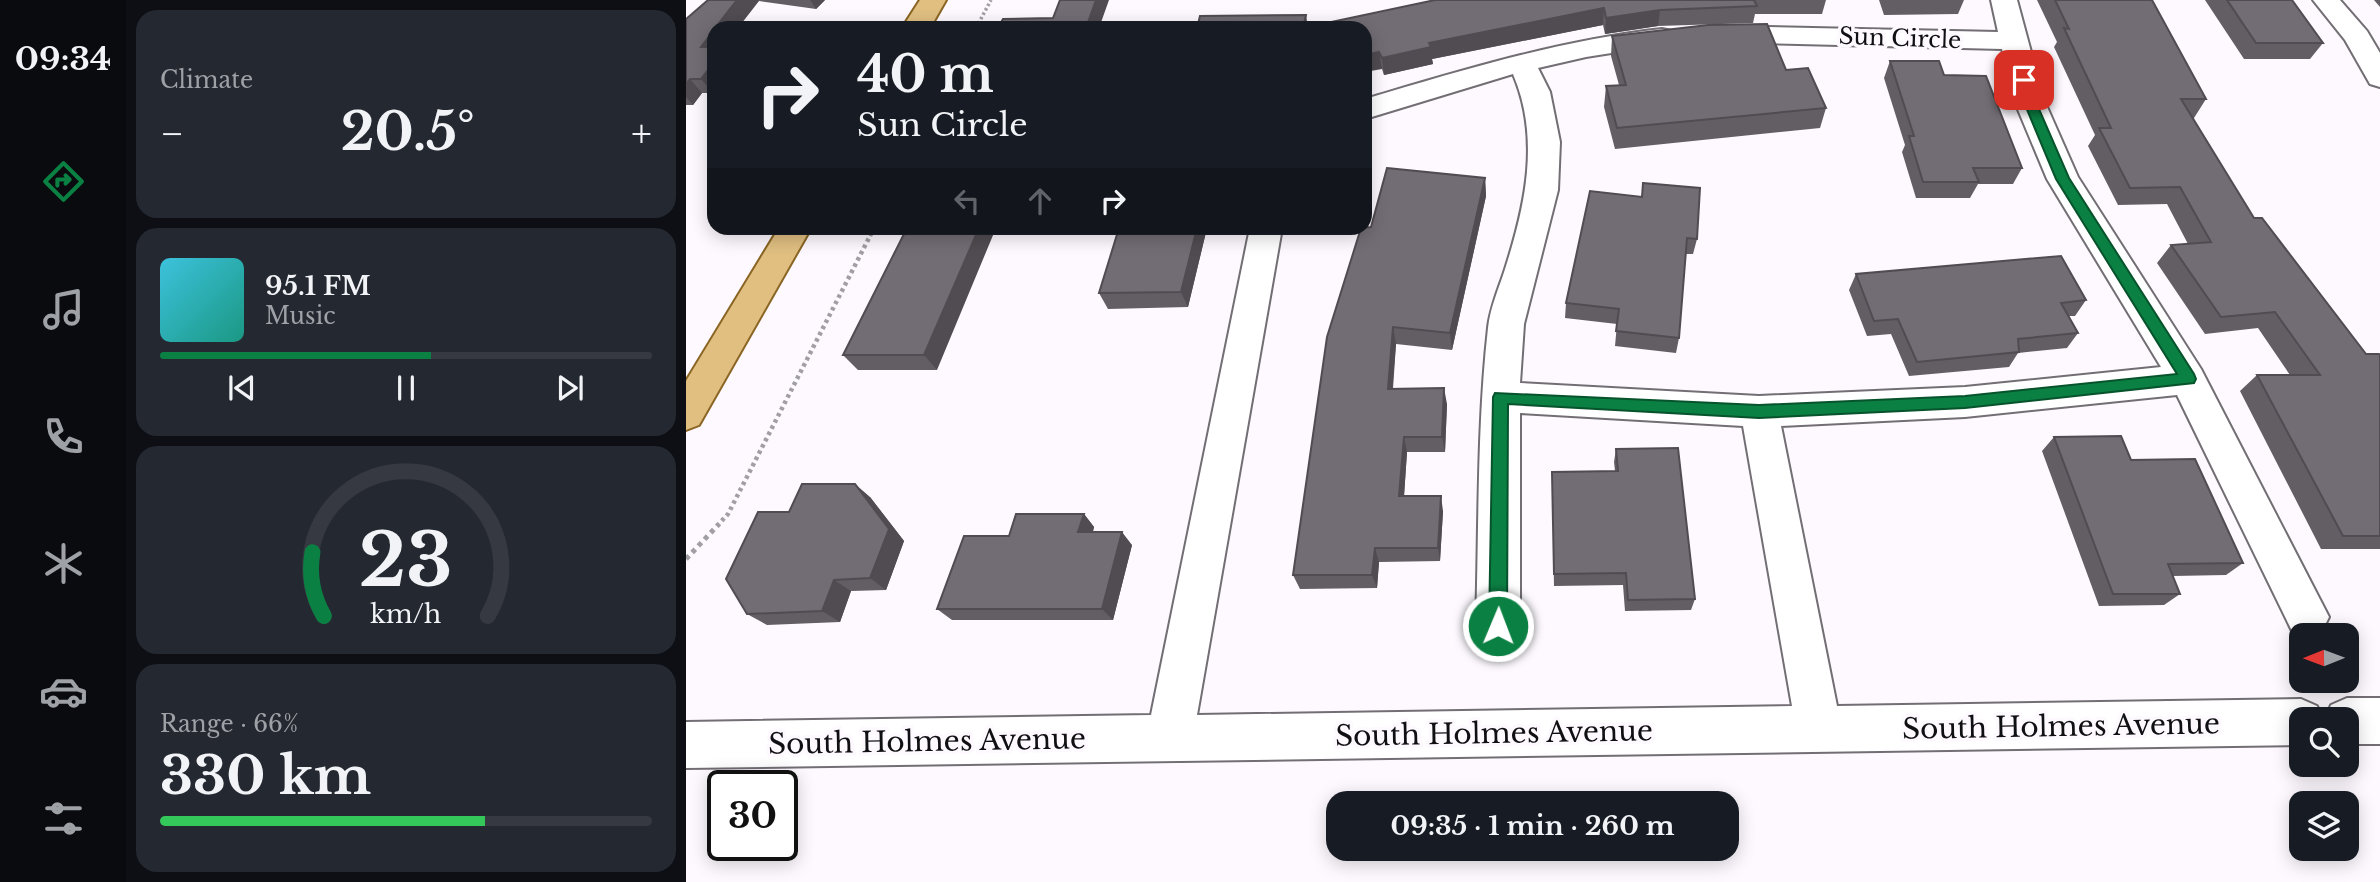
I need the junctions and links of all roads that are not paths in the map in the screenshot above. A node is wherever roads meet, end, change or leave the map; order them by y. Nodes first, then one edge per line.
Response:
1 (933, 0) edge
2 (2004, 0) edge
3 (2326, 0) edge
4 (920, 21) edge
5 (2014, 41) junction
6 (1522, 63) junction
7 (2380, 78) edge
8 (1372, 107) edge
9 (791, 235) edge
10 (1265, 235) edge
11 (2189, 379) junction
12 (1501, 397) junction
13 (1759, 411) junction
14 (686, 414) edge
15 (2307, 617) dead end
16 (1498, 626) dead end
17 (2359, 721) edge
18 (2380, 721) edge
19 (2289, 722) edge
20 (1819, 729) junction
21 (1170, 738) junction
22 (686, 745) edge

1 - 4 main road
2 - 5 street
3 - 7 street
5 - 6 street, Sun Circle
5 - 11 street
6 - 8 street, Sun Circle
6 - 12 street
9 - 14 main road
10 - 21 street
11 - 13 street
11 - 15 street
12 - 13 street
12 - 16 street
13 - 20 street
17 - 18 street
19 - 20 street, South Holmes Avenue
20 - 21 street, South Holmes Avenue
21 - 22 street, South Holmes Avenue

